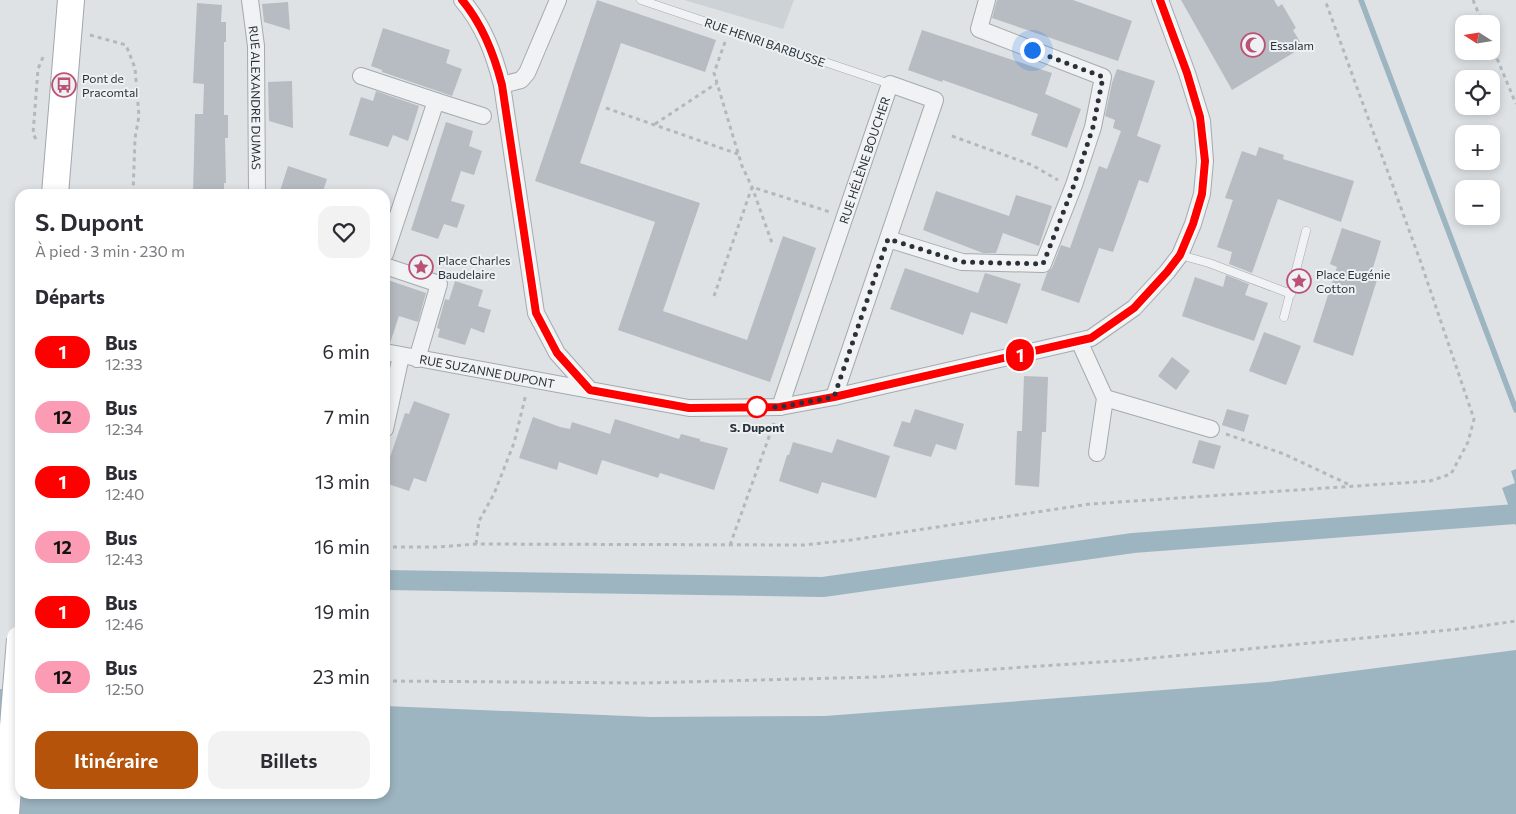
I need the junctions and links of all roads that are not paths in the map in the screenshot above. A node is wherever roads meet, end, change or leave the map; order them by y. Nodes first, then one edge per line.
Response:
1 (71, 0) edge
2 (250, 0) edge
3 (462, 0) edge
4 (558, 0) edge
5 (642, 0) edge
6 (987, 0) edge
7 (1160, 0) edge
8 (361, 76) dead end
9 (890, 84) junction
10 (502, 85) junction
11 (436, 101) junction
12 (483, 116) dead end
13 (55, 189) edge
14 (257, 189) edge
15 (1306, 231) dead end
16 (390, 239) edge
17 (888, 239) junction
18 (1180, 255) junction
19 (390, 268) edge
20 (1291, 294) junction
21 (1284, 316) dead end
22 (1080, 341) junction
23 (401, 355) edge
24 (590, 390) junction
25 (834, 397) junction
26 (1105, 398) junction
27 (390, 405) edge
28 (780, 407) junction
29 (1211, 429) road end
30 (1097, 453) dead end
31 (15, 702) edge
32 (6, 814) edge

1 - 13 main road
2 - 14 street, RUE ALEXANDRE DUMAS
3 - 10 street
4 - 10 street
5 - 9 lane, RUE HENRI BARBUSSE
6 - 17 street
7 - 18 street, RUE SUZANNE DUPONT
8 - 11 street
9 - 17 street, RUE HÉLÈNE BOUCHER
9 - 28 street, RUE HÉLÈNE BOUCHER
10 - 24 street
11 - 12 street
11 - 16 street
15 - 20 lane
17 - 25 street, RUE HÉLÈNE BOUCHER
18 - 20 lane
18 - 22 street, RUE SUZANNE DUPONT
19 - 23 street
20 - 21 lane
22 - 25 street, RUE SUZANNE DUPONT
22 - 26 street
23 - 24 street, RUE SUZANNE DUPONT
23 - 27 street
24 - 28 street, RUE SUZANNE DUPONT
25 - 28 street, RUE SUZANNE DUPONT
26 - 29 street
26 - 30 street
31 - 32 main road, bridge

